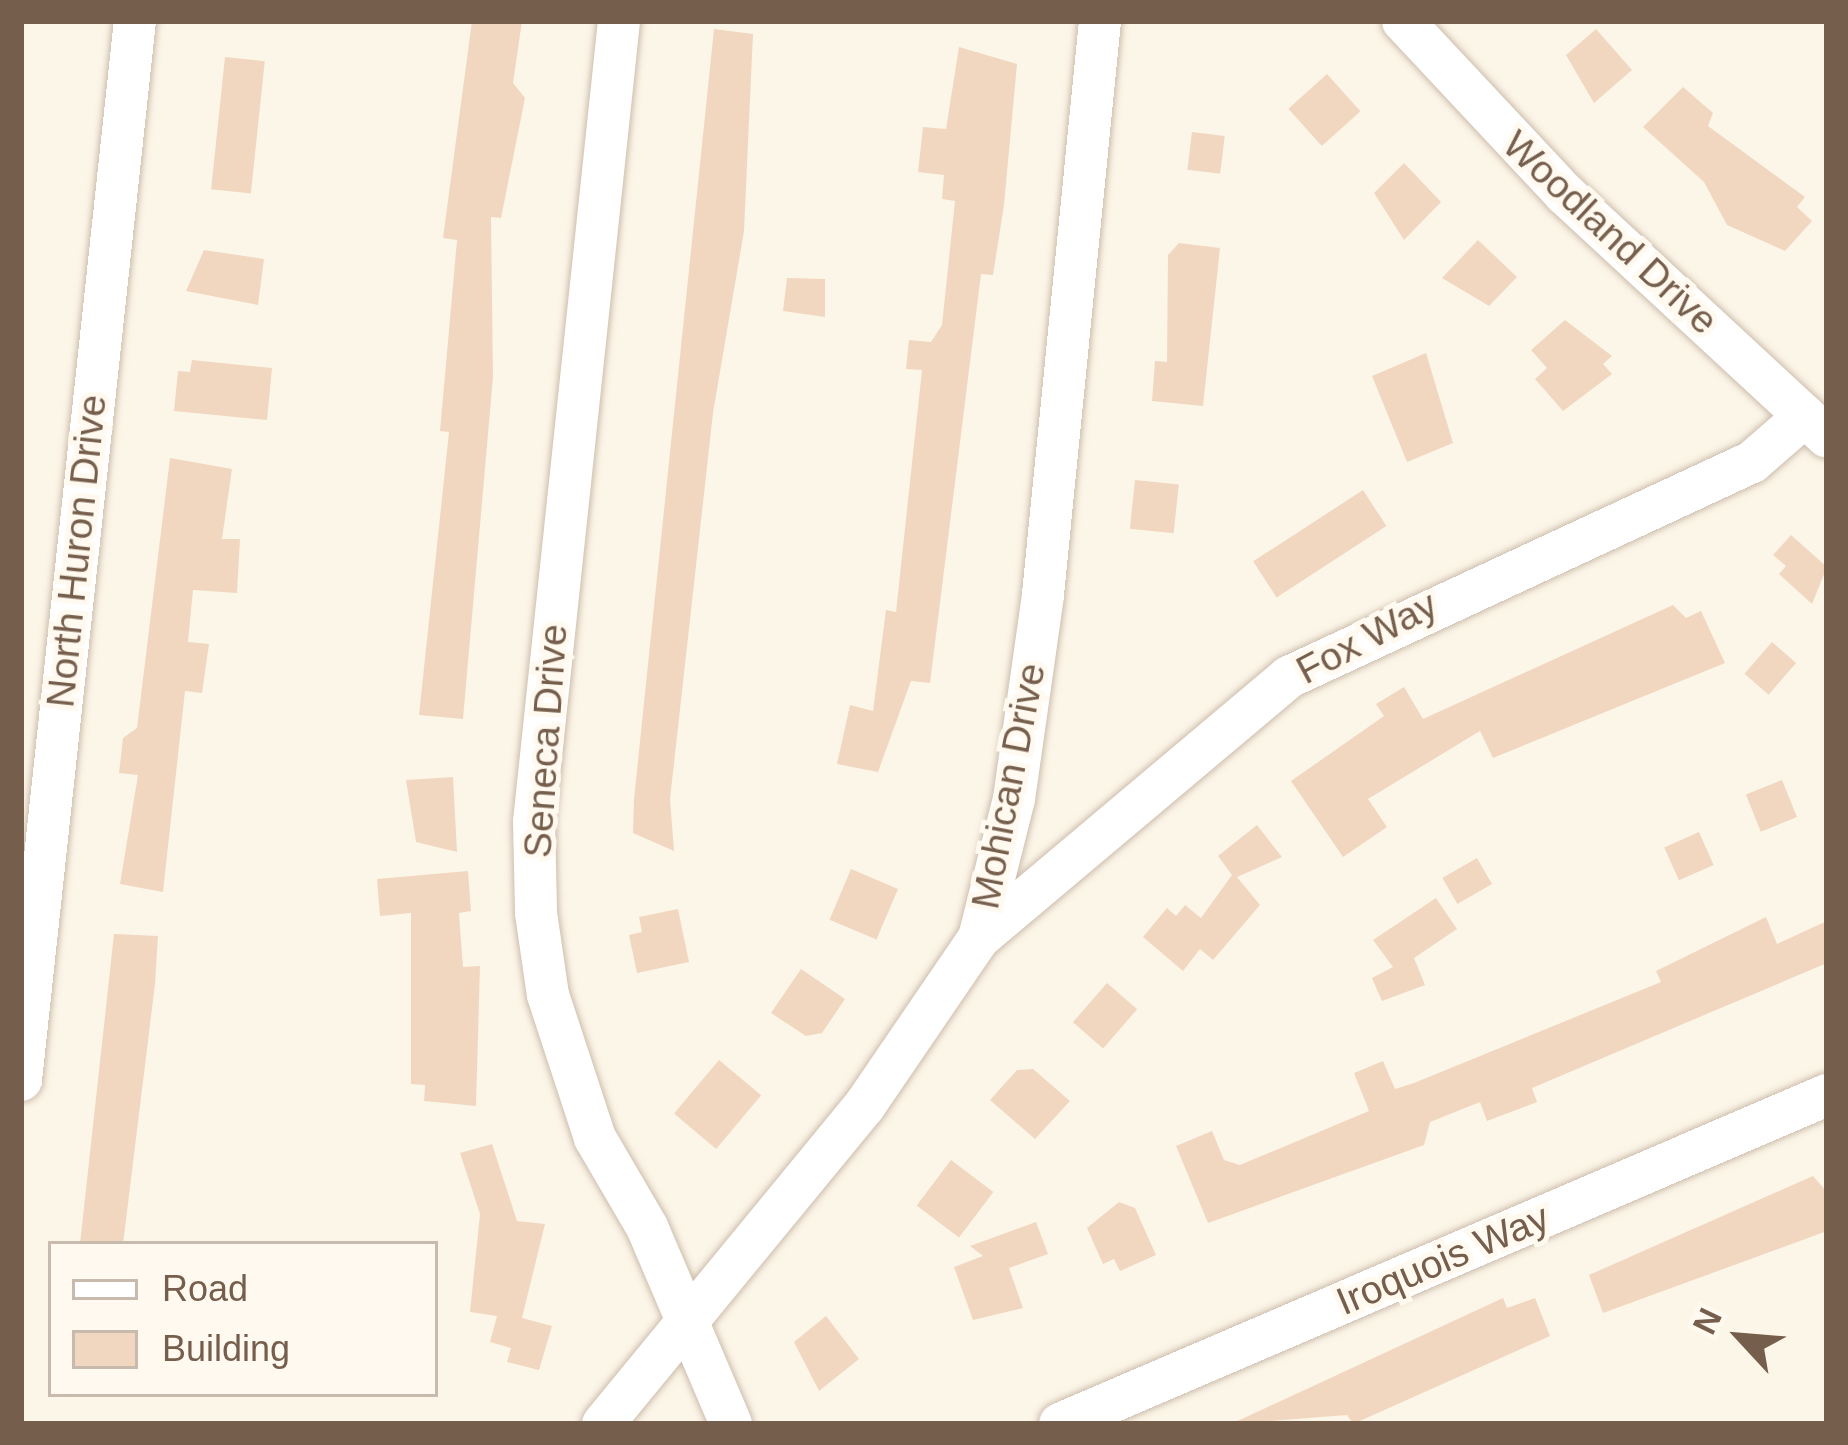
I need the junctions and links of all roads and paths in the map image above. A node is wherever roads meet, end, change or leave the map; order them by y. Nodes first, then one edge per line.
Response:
1 (135, 21) edge
2 (619, 21) edge
3 (1100, 21) edge
4 (1403, 21) edge
5 (1816, 426) edge
6 (979, 938) junction
7 (21, 1081) edge
8 (1827, 1095) edge
9 (692, 1322) junction
10 (603, 1424) edge
11 (731, 1424) edge
12 (1060, 1424) edge

1 - 7 street, North Huron Drive
2 - 9 street, Seneca Drive
3 - 6 street, Mohican Drive
4 - 5 street, Woodland Drive
5 - 6 street, Fox Way
6 - 9 street, Mohican Drive
8 - 12 street, Iroquois Way
9 - 10 street, Mohican Drive
9 - 11 street, Seneca Drive

